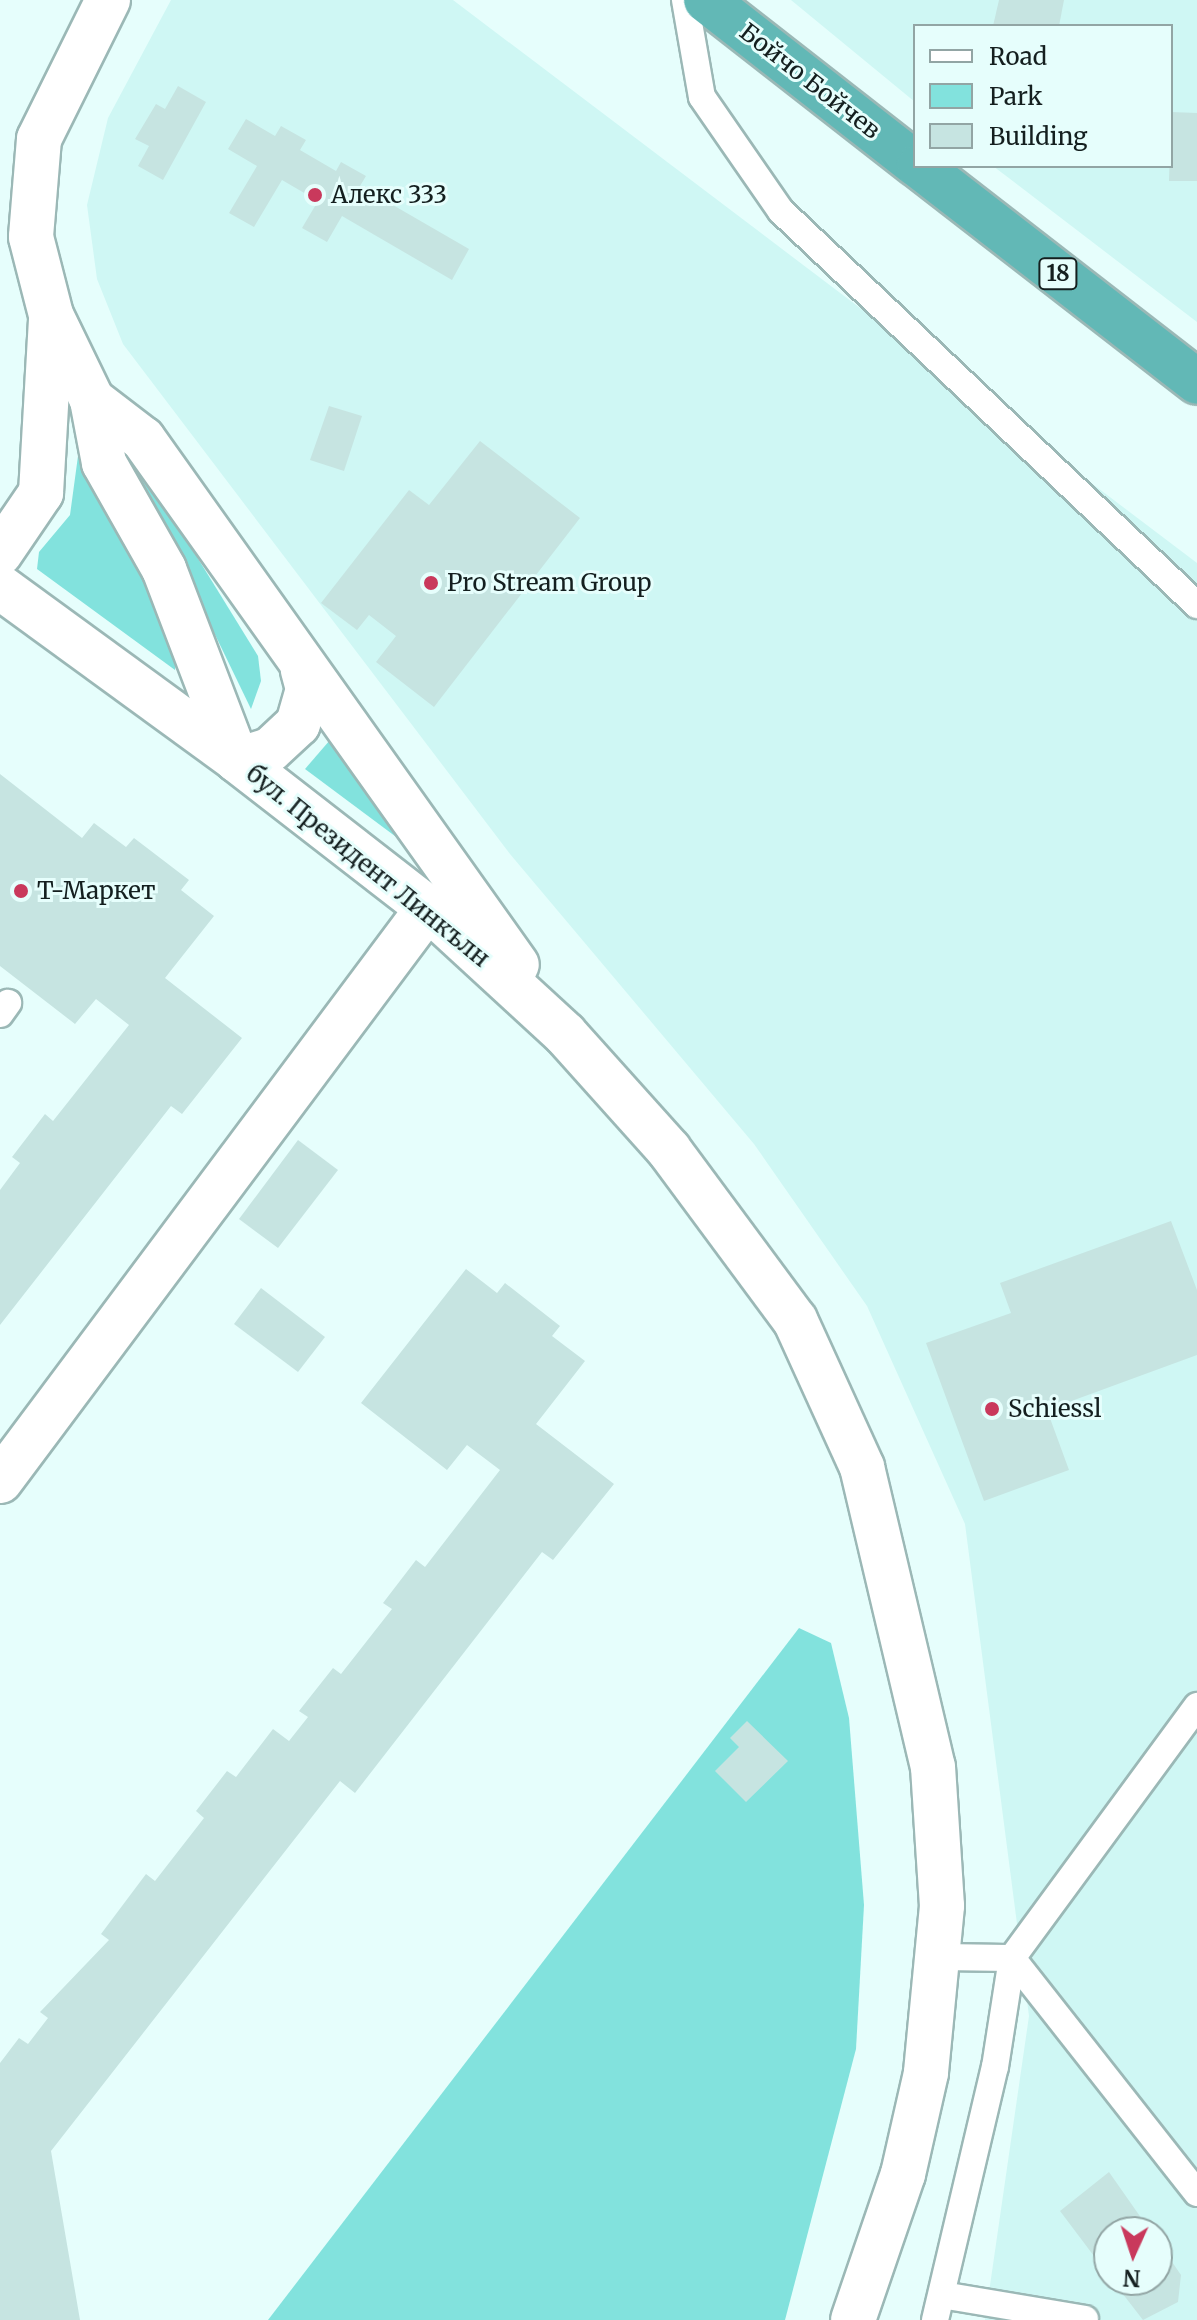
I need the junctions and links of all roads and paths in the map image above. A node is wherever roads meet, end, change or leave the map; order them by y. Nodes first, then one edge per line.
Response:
1 (108, 0) edge
2 (685, 0) edge
3 (706, 0) edge
4 (913, 161) edge
5 (922, 168) edge
6 (51, 315) junction
7 (1197, 382) edge
8 (92, 400) junction
9 (0, 553) edge
10 (0, 587) edge
11 (1197, 605) edge
12 (303, 670) junction
13 (237, 760) junction
14 (428, 908) junction
15 (565, 1034) junction
16 (0, 1481) edge
17 (1197, 1706) edge
18 (939, 1957) junction
19 (1012, 1958) junction
20 (1197, 2193) edge
21 (939, 2308) edge
22 (1085, 2319) edge
23 (853, 2320) edge

1 - 6 street
2 - 11 lane
3 - 4 highway, Бойчо Бойчев / 18
5 - 7 highway, Бойчо Бойчев / 18
6 - 8 street
6 - 9 street
8 - 12 street
8 - 13 street
10 - 13 street, бул. Президент Линкълн
12 - 13 street
12 - 15 street
13 - 14 street, бул. Президент Линкълн
14 - 15 street, бул. Президент Линкълн
14 - 16 street
15 - 18 street, бул. Президент Линкълн
17 - 19 lane
18 - 19 lane
18 - 23 street, бул. Президент Линкълн
19 - 20 lane
19 - 21 lane
21 - 22 lane

